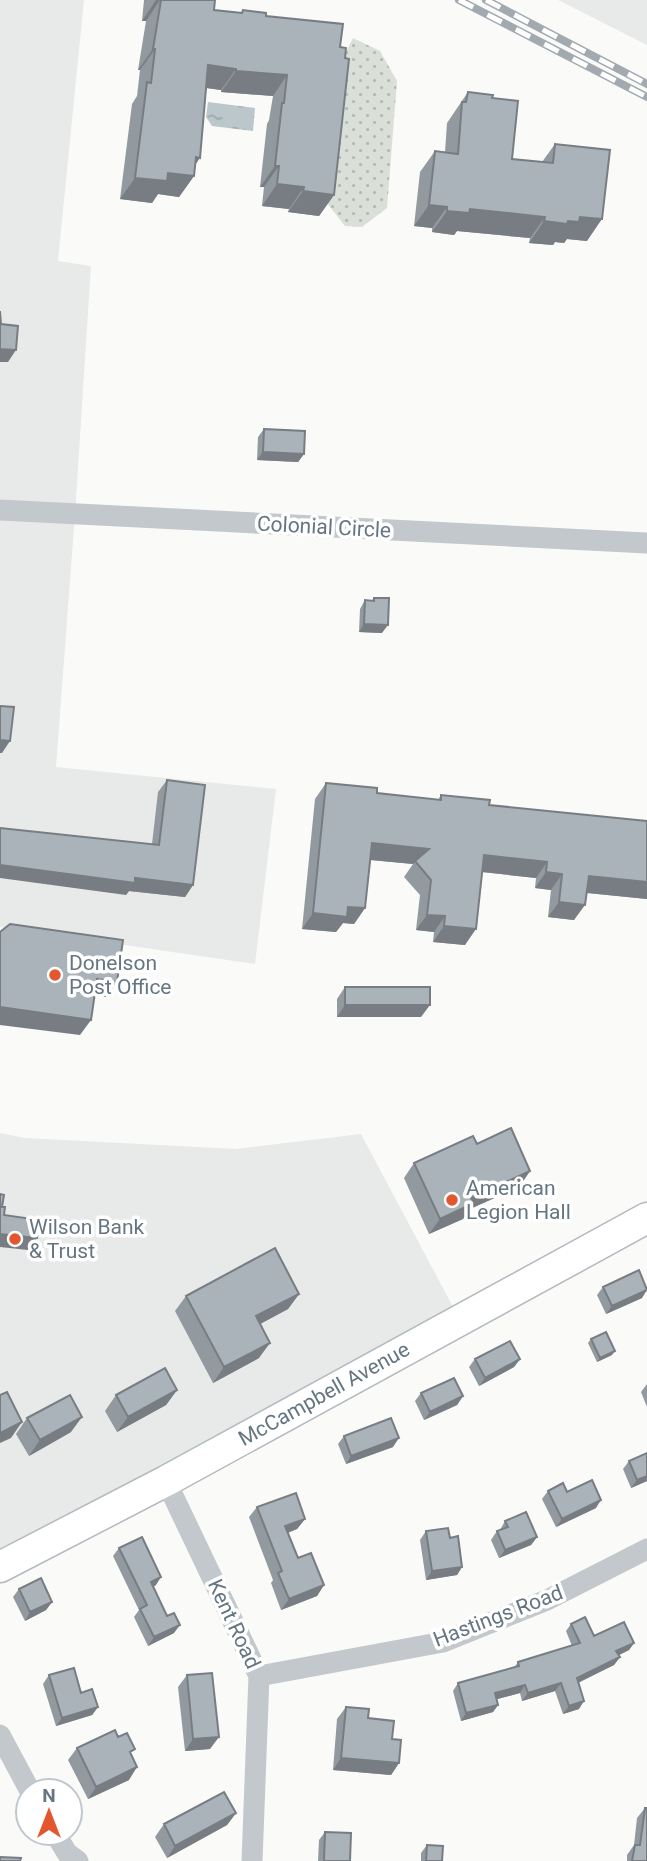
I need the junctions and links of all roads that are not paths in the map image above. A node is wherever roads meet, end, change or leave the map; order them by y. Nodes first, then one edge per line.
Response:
1 (0, 510) edge
2 (647, 544) edge
3 (647, 1218) edge
4 (166, 1481) junction
5 (647, 1549) edge
6 (0, 1567) edge
7 (258, 1676) junction
8 (0, 1735) edge
9 (22, 1777) edge
10 (63, 1847) edge
11 (78, 1861) edge
12 (252, 1861) edge

1 - 2 street, Colonial Circle
3 - 4 street, McCampbell Avenue
4 - 6 street, McCampbell Avenue
4 - 7 street, Kent Road
5 - 7 street, Hastings Road
7 - 12 street, Kent Road
8 - 9 street
10 - 11 street

